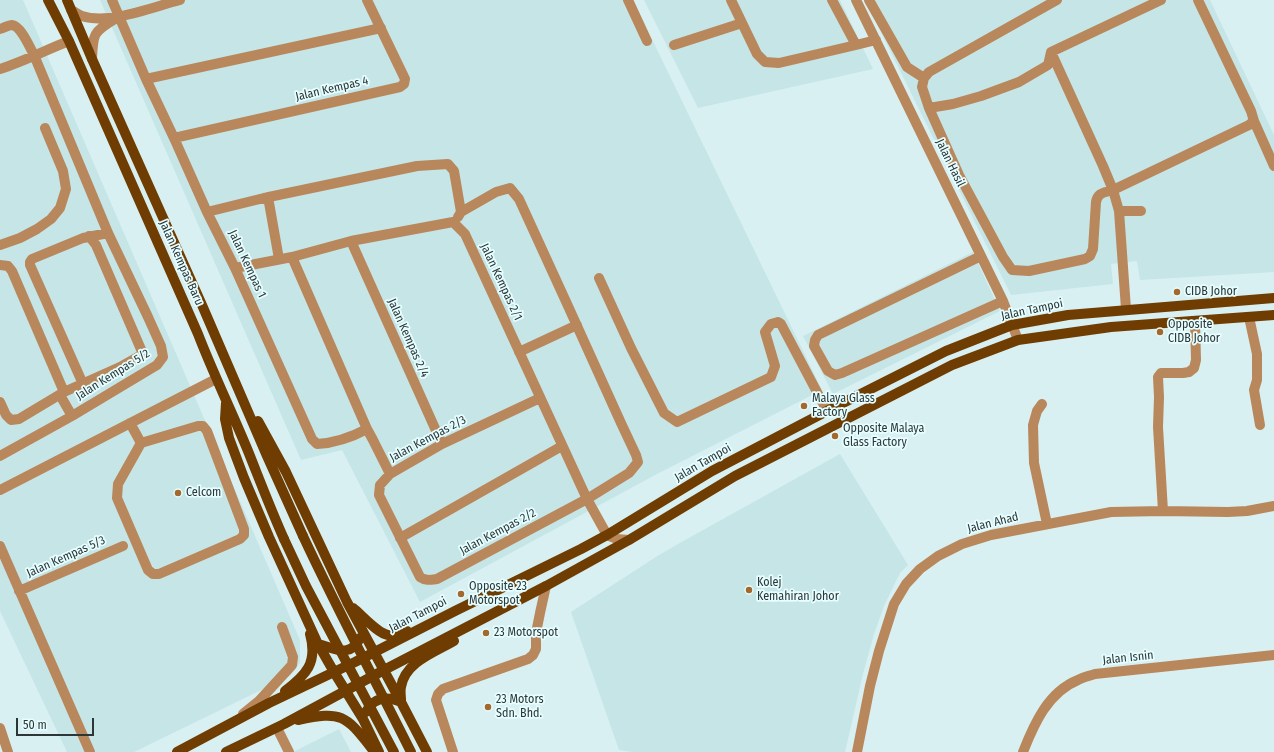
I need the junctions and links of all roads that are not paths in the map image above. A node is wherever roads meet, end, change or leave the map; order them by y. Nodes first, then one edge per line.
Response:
1 (48, 0) edge
2 (67, 0) edge
3 (112, 0) edge
4 (180, 0) edge
5 (366, 0) edge
6 (628, 0) edge
7 (731, 0) edge
8 (832, 0) edge
9 (856, 0) edge
10 (870, 0) edge
11 (1057, 0) edge
12 (1161, 0) edge
13 (1198, 0) edge
14 (71, 10) junction
15 (119, 17) junction
16 (742, 23) junction
17 (381, 28) junction
18 (0, 29) edge
19 (69, 40) junction
20 (876, 40) junction
21 (647, 41) dead end
22 (674, 45) dead end
23 (856, 45) junction
24 (1051, 52) junction
25 (34, 55) junction
26 (92, 60) junction
27 (0, 69) edge
28 (924, 78) junction
29 (146, 79) junction
30 (929, 108) junction
31 (1254, 121) junction
32 (45, 128) dead end
33 (174, 138) junction
34 (1274, 166) edge
35 (1113, 190) junction
36 (268, 197) junction
37 (1119, 211) junction
38 (1142, 211) dead end
39 (207, 212) junction
40 (461, 212) junction
41 (453, 222) junction
42 (108, 233) junction
43 (89, 236) junction
44 (351, 241) junction
45 (0, 245) edge
46 (981, 256) junction
47 (292, 257) junction
48 (279, 259) junction
49 (0, 265) edge
50 (235, 268) junction
51 (599, 278) dead end
52 (1274, 298) edge
53 (1003, 301) junction
54 (1126, 310) junction
55 (1274, 315) edge
56 (1249, 317) junction
57 (1195, 321) junction
58 (577, 325) junction
59 (1012, 325) junction
60 (1018, 340) junction
61 (519, 352) junction
62 (216, 379) junction
63 (235, 381) junction
64 (83, 384) junction
65 (62, 394) junction
66 (540, 398) junction
67 (226, 401) junction
68 (0, 402) edge
69 (1042, 404) dead end
70 (827, 410) junction
71 (72, 416) junction
72 (130, 423) junction
73 (1260, 425) dead end
74 (367, 429) junction
75 (141, 443) junction
76 (0, 444) edge
77 (442, 444) junction
78 (562, 446) junction
79 (2, 455) edge
80 (390, 474) junction
81 (0, 490) edge
82 (587, 499) junction
83 (1274, 506) edge
84 (1164, 511) junction
85 (1046, 524) junction
86 (607, 535) junction
87 (400, 538) junction
88 (628, 540) junction
89 (0, 546) edge
90 (123, 546) dead end
91 (420, 577) joint
92 (546, 586) junction
93 (19, 591) junction
94 (347, 602) junction
95 (502, 609) junction
96 (455, 611) junction
97 (306, 617) junction
98 (282, 627) dead end
99 (361, 628) junction
100 (318, 644) junction
101 (375, 652) junction
102 (1274, 656) edge
103 (384, 670) junction
104 (334, 672) junction
105 (345, 691) junction
106 (401, 702) junction
107 (269, 703) junction
108 (363, 719) junction
109 (280, 726) junction
110 (0, 728) edge
111 (220, 729) junction
112 (242, 748) edge
113 (8, 752) edge
114 (90, 752) edge
115 (176, 752) edge
116 (226, 752) edge
117 (289, 752) edge
118 (374, 752) edge
119 (379, 752) edge
120 (394, 752) edge
121 (411, 752) edge
122 (427, 752) edge
123 (453, 752) edge
124 (857, 752) edge
125 (1023, 752) edge

1 - 19 main road, Jalan Kempas Baru
2 - 14 main road, Jalan Kempas Baru
3 - 15 street, Jalan Kempas 1
4 - 15 street
5 - 17 street, Jalan Kempas 4
6 - 21 street
7 - 16 street
8 - 23 street
9 - 20 street, Jalan Hasil
10 - 28 street
11 - 28 street
12 - 24 street
13 - 31 street
14 - 15 street
14 - 26 main road, Jalan Kempas Baru
15 - 26 street
15 - 29 street, Jalan Kempas 1
16 - 22 street
16 - 23 street
17 - 29 street
17 - 33 street, Jalan Kempas 4
18 - 25 street
19 - 25 street
19 - 62 main road, Jalan Kempas Baru
20 - 23 street
20 - 46 street, Jalan Hasil
24 - 30 street
24 - 35 street
25 - 27 street
25 - 42 street
26 - 63 main road, Jalan Kempas Baru
28 - 30 street
29 - 33 street, Jalan Kempas 1
30 - 35 street
31 - 34 street
31 - 35 street
32 - 45 street
33 - 39 street, Jalan Kempas 1
35 - 37 street
36 - 39 street
36 - 40 street
36 - 48 street
37 - 38 street
37 - 54 street
39 - 50 street, Jalan Kempas 1
40 - 41 street
40 - 58 street
41 - 44 street
41 - 61 street, Jalan Kempas 2/1
42 - 43 street
42 - 71 street, Jalan Kempas 5/2
43 - 64 street
43 - 64 street
44 - 47 street
44 - 77 street, Jalan Kempas 2/4
46 - 53 street, Jalan Hasil
46 - 53 street
47 - 48 street
47 - 74 street
48 - 50 street
49 - 65 street
50 - 74 street, Jalan Kempas 1
51 - 70 street
52 - 54 main road, Jalan Tampoi
53 - 59 street, Jalan Hasil
54 - 59 main road, Jalan Tampoi
55 - 56 main road
56 - 57 main road
56 - 73 street
57 - 60 main road
57 - 84 street
58 - 61 street
58 - 82 street, Jalan Kempas 2/2
59 - 60 street, Jalan Hasil
59 - 70 main road, Jalan Tampoi
60 - 88 main road
61 - 66 street, Jalan Kempas 2/1
62 - 67 main road, Jalan Kempas Baru
62 - 72 street
63 - 94 main road
63 - 121 main road, Jalan Kempas Baru, bridge
64 - 65 street
65 - 68 street
65 - 71 street
66 - 77 street, Jalan Kempas 2/3
66 - 78 street, Jalan Kempas 2/1
67 - 97 main road
67 - 120 main road, Jalan Kempas Baru, bridge
69 - 85 street
70 - 86 main road, Jalan Tampoi
71 - 79 street, Jalan Kempas 5/2
72 - 75 street
72 - 81 street
74 - 80 street
75 - 75 street
76 - 79 street
77 - 80 street, Jalan Kempas 2/3
78 - 82 street, Jalan Kempas 2/1
78 - 87 street
80 - 87 street, Jalan Kempas 2/3
82 - 86 street, Jalan Kempas 2/1
82 - 91 street, Jalan Kempas 2/2
83 - 84 street, Jalan Ahad
84 - 85 street, Jalan Ahad
85 - 124 street, Jalan Ahad
86 - 88 street
86 - 96 main road, Jalan Tampoi
87 - 91 street, Jalan Kempas 2/3
88 - 92 main road
89 - 93 street
90 - 93 street, Jalan Kempas 5/3
92 - 95 main road
92 - 123 street
93 - 114 street
94 - 96 main road
94 - 99 main road
95 - 103 main road
95 - 106 main road
96 - 101 main road, Jalan Tampoi
97 - 100 main road
97 - 107 main road
98 - 111 street
99 - 100 main road
99 - 101 main road
100 - 104 main road
101 - 103 main road
101 - 104 main road, Jalan Tampoi
102 - 125 street, Jalan Isnin
103 - 105 main road
103 - 106 main road
104 - 105 main road
104 - 107 main road, Jalan Tampoi
105 - 108 main road
105 - 109 main road
106 - 108 main road
106 - 122 main road
107 - 111 main road, Jalan Tampoi
108 - 119 main road
109 - 112 main road
109 - 117 street
109 - 118 main road
110 - 113 street
111 - 115 main road, Jalan Tampoi
112 - 116 main road

